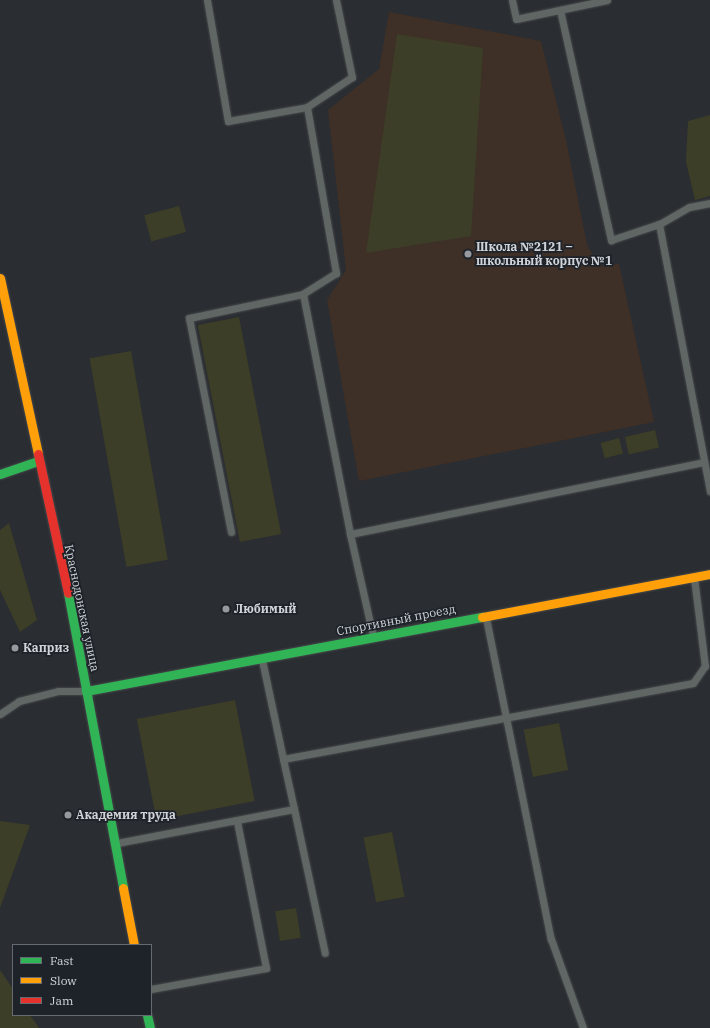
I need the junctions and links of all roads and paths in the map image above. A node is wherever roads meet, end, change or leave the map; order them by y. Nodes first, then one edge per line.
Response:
1 (207, 0) edge
2 (336, 0) edge
3 (512, 0) edge
4 (607, 0) edge
5 (560, 10) junction
6 (307, 107) junction
7 (710, 203) edge
8 (659, 224) junction
9 (0, 278) edge
10 (303, 294) junction
11 (38, 461) junction
12 (704, 462) junction
13 (0, 474) edge
14 (710, 492) edge
15 (231, 532) dead end
16 (350, 534) junction
17 (710, 574) edge
18 (694, 577) junction
19 (486, 616) junction
20 (374, 637) junction
21 (261, 658) junction
22 (86, 691) junction
23 (0, 714) edge
24 (505, 718) junction
25 (283, 759) junction
26 (294, 809) junction
27 (237, 821) junction
28 (114, 843) junction
29 (134, 944) edge
30 (325, 953) dead end
31 (152, 989) edge
32 (147, 1016) edge
33 (150, 1028) edge
34 (583, 1028) edge

1 - 6 lane
2 - 6 lane
3 - 5 lane
4 - 5 lane
5 - 8 lane
6 - 10 lane
7 - 8 lane
8 - 12 lane
9 - 11 main road, Краснодонская улица
10 - 15 lane
10 - 16 lane
11 - 13 main road
11 - 22 main road, Краснодонская улица
12 - 14 lane
12 - 16 lane
16 - 20 lane
17 - 18 main road, Спортивный проезд
18 - 19 main road, Спортивный проезд
18 - 24 lane
19 - 20 main road, Спортивный проезд
19 - 24 lane
20 - 21 main road, Спортивный проезд
21 - 22 main road, Спортивный проезд
21 - 25 lane
22 - 23 lane
22 - 28 main road, Краснодонская улица
24 - 25 lane
24 - 34 lane
25 - 26 lane
26 - 27 lane
26 - 30 lane
27 - 28 lane
27 - 31 lane
28 - 29 main road, Краснодонская улица
32 - 33 main road

